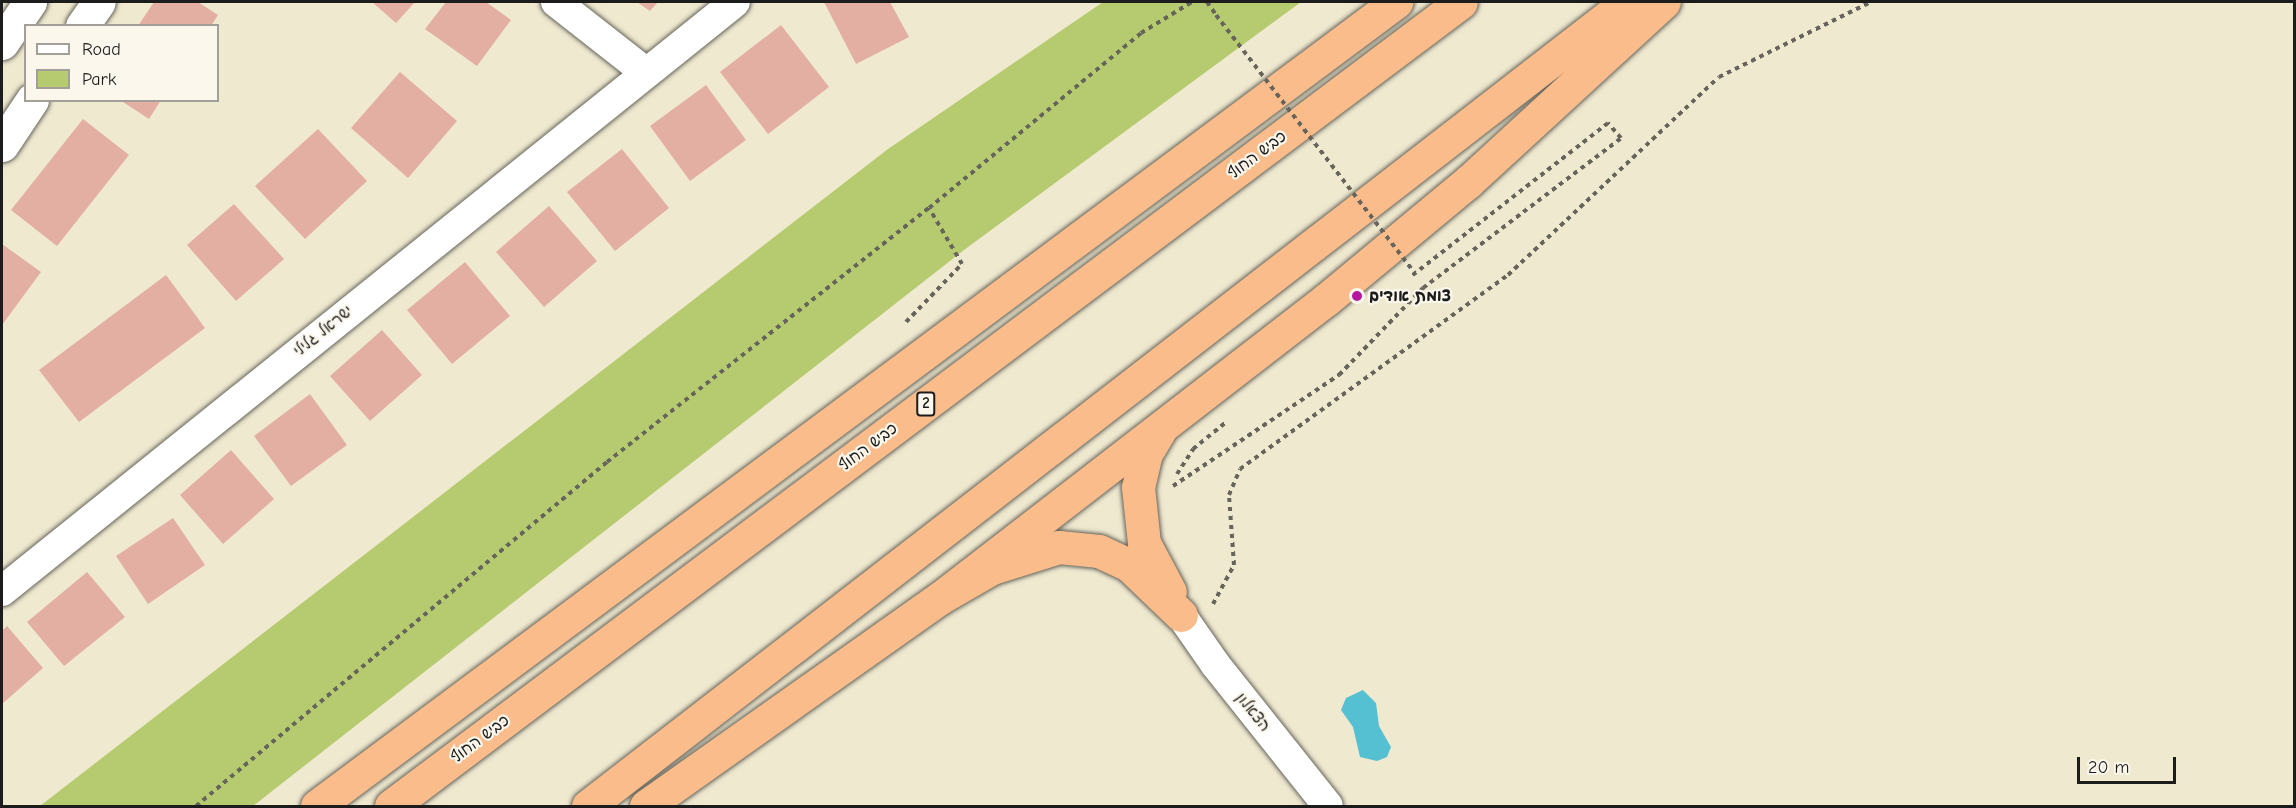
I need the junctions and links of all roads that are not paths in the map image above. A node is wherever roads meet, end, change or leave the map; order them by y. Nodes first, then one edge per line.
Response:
1 (30, 2) edge
2 (99, 2) edge
3 (556, 2) edge
4 (735, 2) edge
5 (1396, 2) edge
6 (1461, 2) edge
7 (1627, 2) edge
8 (1664, 2) edge
9 (83, 24) edge
10 (2, 43) edge
11 (644, 71) junction
12 (31, 102) edge
13 (2, 145) edge
14 (1169, 419) junction
15 (2, 591) edge
16 (940, 598) junction
17 (1189, 626) junction
18 (317, 807) edge
19 (391, 807) edge
20 (588, 807) edge
21 (646, 807) edge
22 (1328, 807) edge

1 - 10 street
2 - 9 street
3 - 11 street
4 - 11 street, ישראל גלילי
5 - 18 highway
6 - 19 highway, כביש החוף / 2
7 - 20 highway
8 - 14 highway
11 - 15 street, ישראל גלילי
12 - 13 street
14 - 16 highway
14 - 17 highway
16 - 17 highway
16 - 21 highway
17 - 22 street, הצאלון

